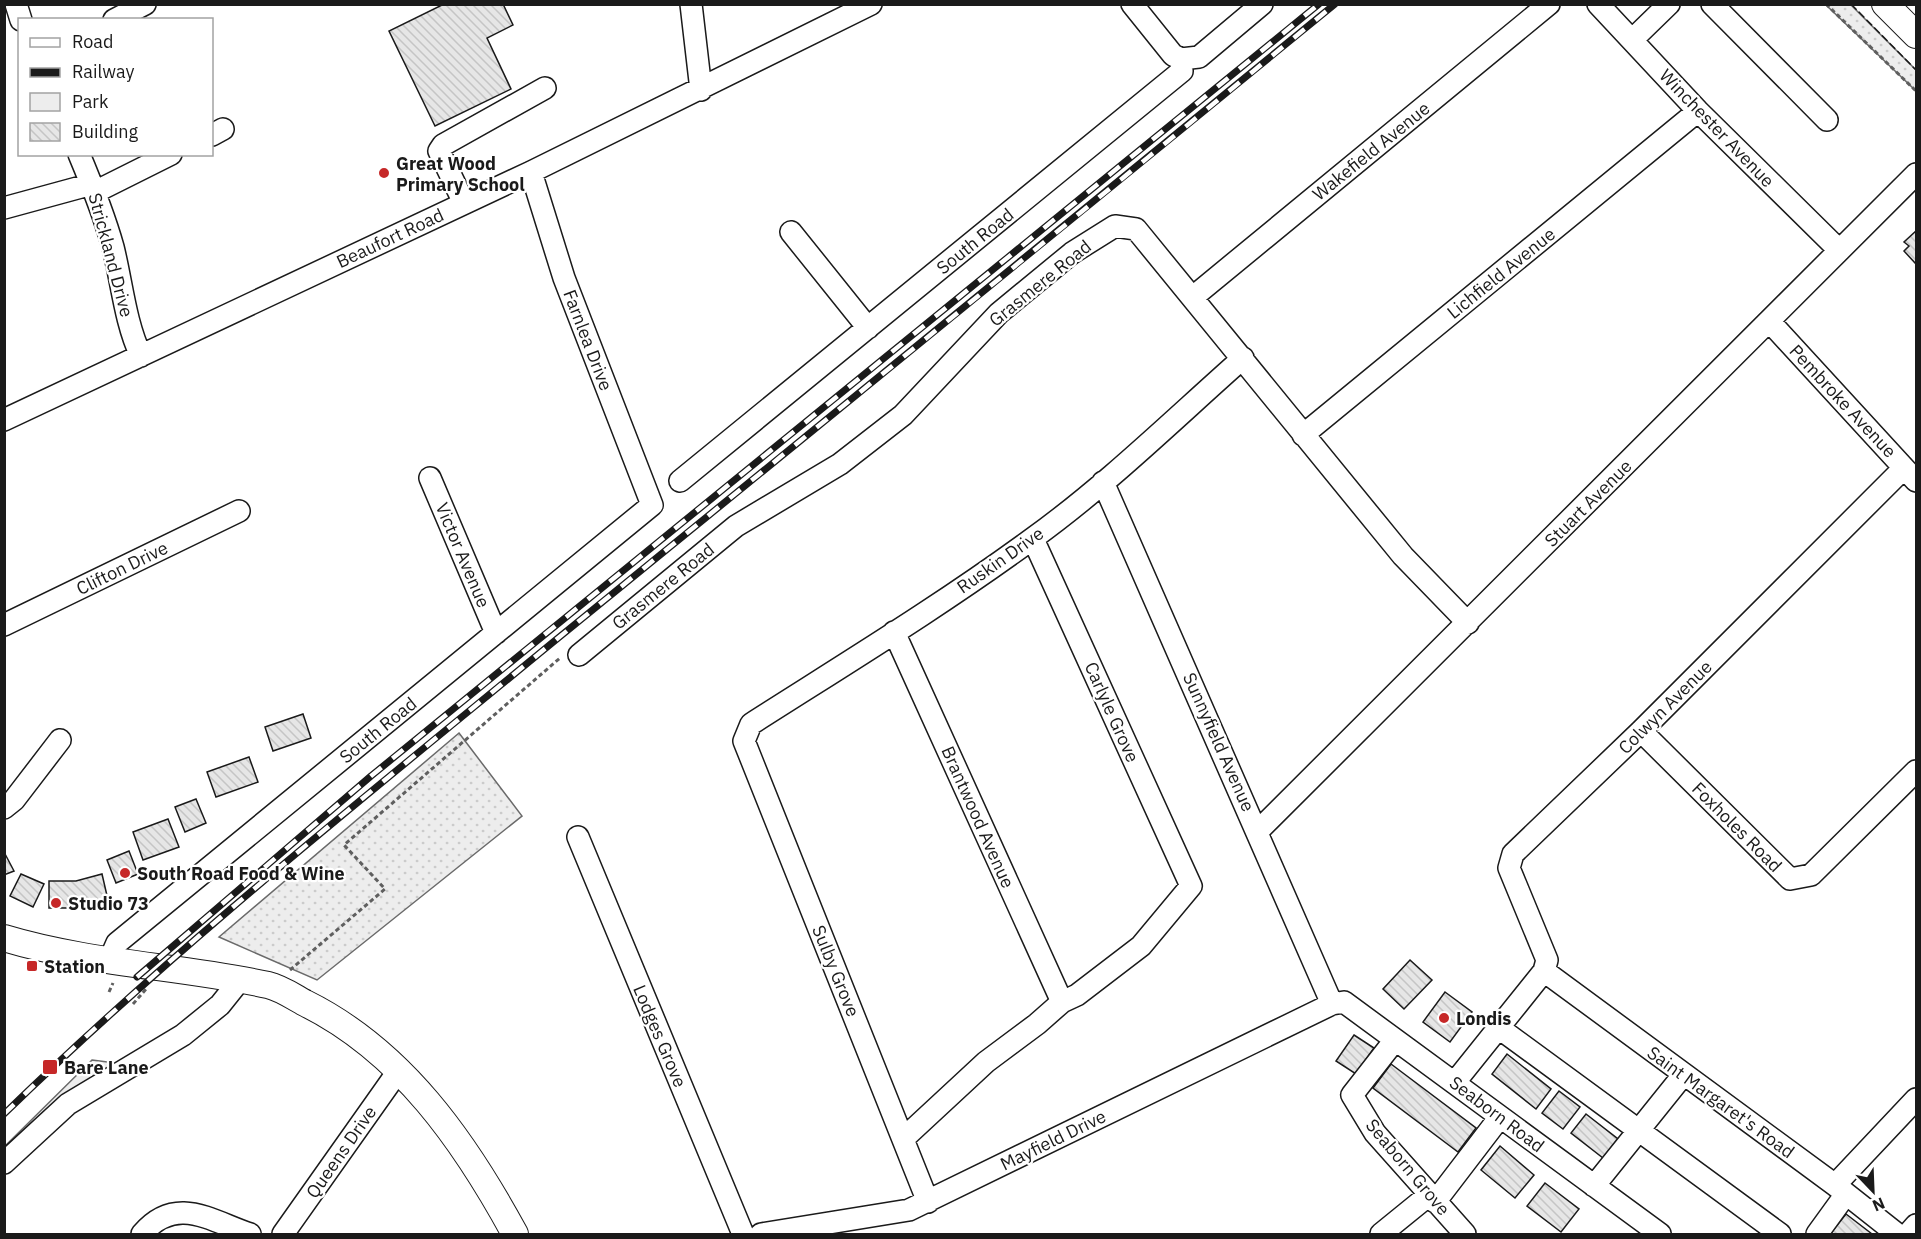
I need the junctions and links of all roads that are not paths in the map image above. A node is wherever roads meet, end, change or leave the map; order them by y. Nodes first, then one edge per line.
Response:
1 (145, 4) edge
2 (692, 4) edge
3 (871, 4) edge
4 (1132, 4) edge
5 (1263, 4) edge
6 (1549, 4) edge
7 (1598, 4) edge
8 (1669, 4) edge
9 (1712, 4) edge
10 (1886, 4) edge
11 (118, 18) edge
12 (1917, 35) edge
13 (1632, 40) junction
14 (1181, 59) junction
15 (545, 88) dead end
16 (701, 90) junction
17 (1698, 111) junction
18 (1827, 120) dead end
19 (80, 156) edge
20 (166, 156) edge
21 (531, 172) junction
22 (1917, 174) edge
23 (94, 188) junction
24 (464, 203) junction
25 (4, 208) edge
26 (790, 232) dead end
27 (1839, 250) junction
28 (1193, 297) junction
29 (1769, 321) junction
30 (868, 328) junction
31 (141, 356) junction
32 (1243, 358) junction
33 (4, 420) edge
34 (1303, 435) junction
35 (1910, 475) edge
36 (430, 478) dead end
37 (680, 481) dead end
38 (1103, 482) junction
39 (652, 505) joint
40 (239, 511) dead end
41 (1033, 539) junction
42 (1468, 623) junction
43 (4, 625) edge
44 (894, 632) junction
45 (496, 633) junction
46 (579, 655) road end
47 (1641, 731) junction
48 (60, 740) dead end
49 (744, 741) joint
50 (1917, 771) edge
51 (4, 808) edge
52 (1258, 831) junction
53 (578, 837) dead end
54 (4, 938) edge
55 (110, 959) junction
56 (1544, 971) junction
57 (240, 980) junction
58 (1062, 1002) junction
59 (1332, 1004) junction
60 (1499, 1028) junction
61 (1395, 1040) junction
62 (399, 1070) junction
63 (1684, 1074) junction
64 (1455, 1083) junction
65 (1917, 1099) edge
66 (1500, 1117) junction
67 (1638, 1131) junction
68 (903, 1139) junction
69 (4, 1163) edge
70 (1594, 1186) junction
71 (1841, 1190) junction
72 (1432, 1199) junction
73 (928, 1202) junction
74 (1917, 1225) edge
75 (142, 1234) edge
76 (250, 1234) edge
77 (283, 1234) edge
78 (515, 1234) edge
79 (743, 1234) edge
80 (761, 1234) edge
81 (1381, 1234) edge
82 (1466, 1234) edge
83 (1659, 1234) edge
84 (1780, 1234) edge
85 (1817, 1234) edge
86 (1897, 1234) edge
87 (1908, 1234) edge

1 - 11 street
2 - 16 street
3 - 16 street, Beaufort Road
4 - 14 street
5 - 14 street
6 - 28 street, Wakefield Avenue
7 - 13 street, Winchester Avenue
8 - 13 street
9 - 18 street
10 - 12 main road
13 - 17 street, Winchester Avenue
14 - 30 street, South Road
15 - 24 street
16 - 21 street, Beaufort Road
17 - 27 street, Winchester Avenue
17 - 34 street, Lichfield Avenue
19 - 23 street, Strickland Drive
20 - 23 street
21 - 24 street, Beaufort Road
21 - 39 street, Farnlea Drive
22 - 27 street, Stuart Avenue
23 - 25 street
23 - 31 street, Strickland Drive
24 - 31 street, Beaufort Road
26 - 30 street
27 - 29 street, Stuart Avenue
28 - 32 street, Grasmere Road
28 - 46 street, Grasmere Road
29 - 35 street, Pembroke Avenue
29 - 42 street, Stuart Avenue
30 - 37 street, South Road
31 - 33 street, Beaufort Road
32 - 34 street, Grasmere Road
32 - 38 street, Ruskin Drive
34 - 42 street, Grasmere Road
35 - 47 street, Colwyn Avenue
36 - 45 street, Victor Avenue
38 - 41 street, Ruskin Drive
38 - 52 street, Sunnyfield Avenue
39 - 45 street, South Road
40 - 43 street, Clifton Drive
41 - 44 street, Ruskin Drive
41 - 58 street, Carlyle Grove
42 - 52 street, Stuart Avenue
44 - 49 street, Ruskin Drive
44 - 58 street, Brantwood Avenue
45 - 55 street, South Road
47 - 50 street, Foxholes Road
47 - 56 street, Colwyn Avenue
48 - 51 street
49 - 68 street, Sulby Grove
52 - 59 street, Sunnyfield Avenue
53 - 79 street, Lodges Grove
54 - 55 main road
55 - 57 main road
56 - 60 street
56 - 63 street, Saint Margaret's Road
57 - 62 main road
57 - 69 street
58 - 68 street
59 - 61 street, Seaborn Road
59 - 73 street, Mayfield Drive
60 - 64 street
60 - 67 street
61 - 64 street, Seaborn Road
61 - 72 street, Seaborn Grove
62 - 77 street, Queens Drive
62 - 78 main road
63 - 67 street
63 - 71 street, Saint Margaret's Road
64 - 66 street, Seaborn Road
65 - 71 street
66 - 70 street, Seaborn Road
66 - 72 street
67 - 70 street
67 - 84 street
68 - 73 street, Sulby Grove
70 - 83 street, Seaborn Road
71 - 85 street
71 - 86 street, Saint Margaret's Road
72 - 81 street
72 - 82 street, Seaborn Grove
73 - 80 street, Mayfield Drive
74 - 87 street
75 - 76 street

